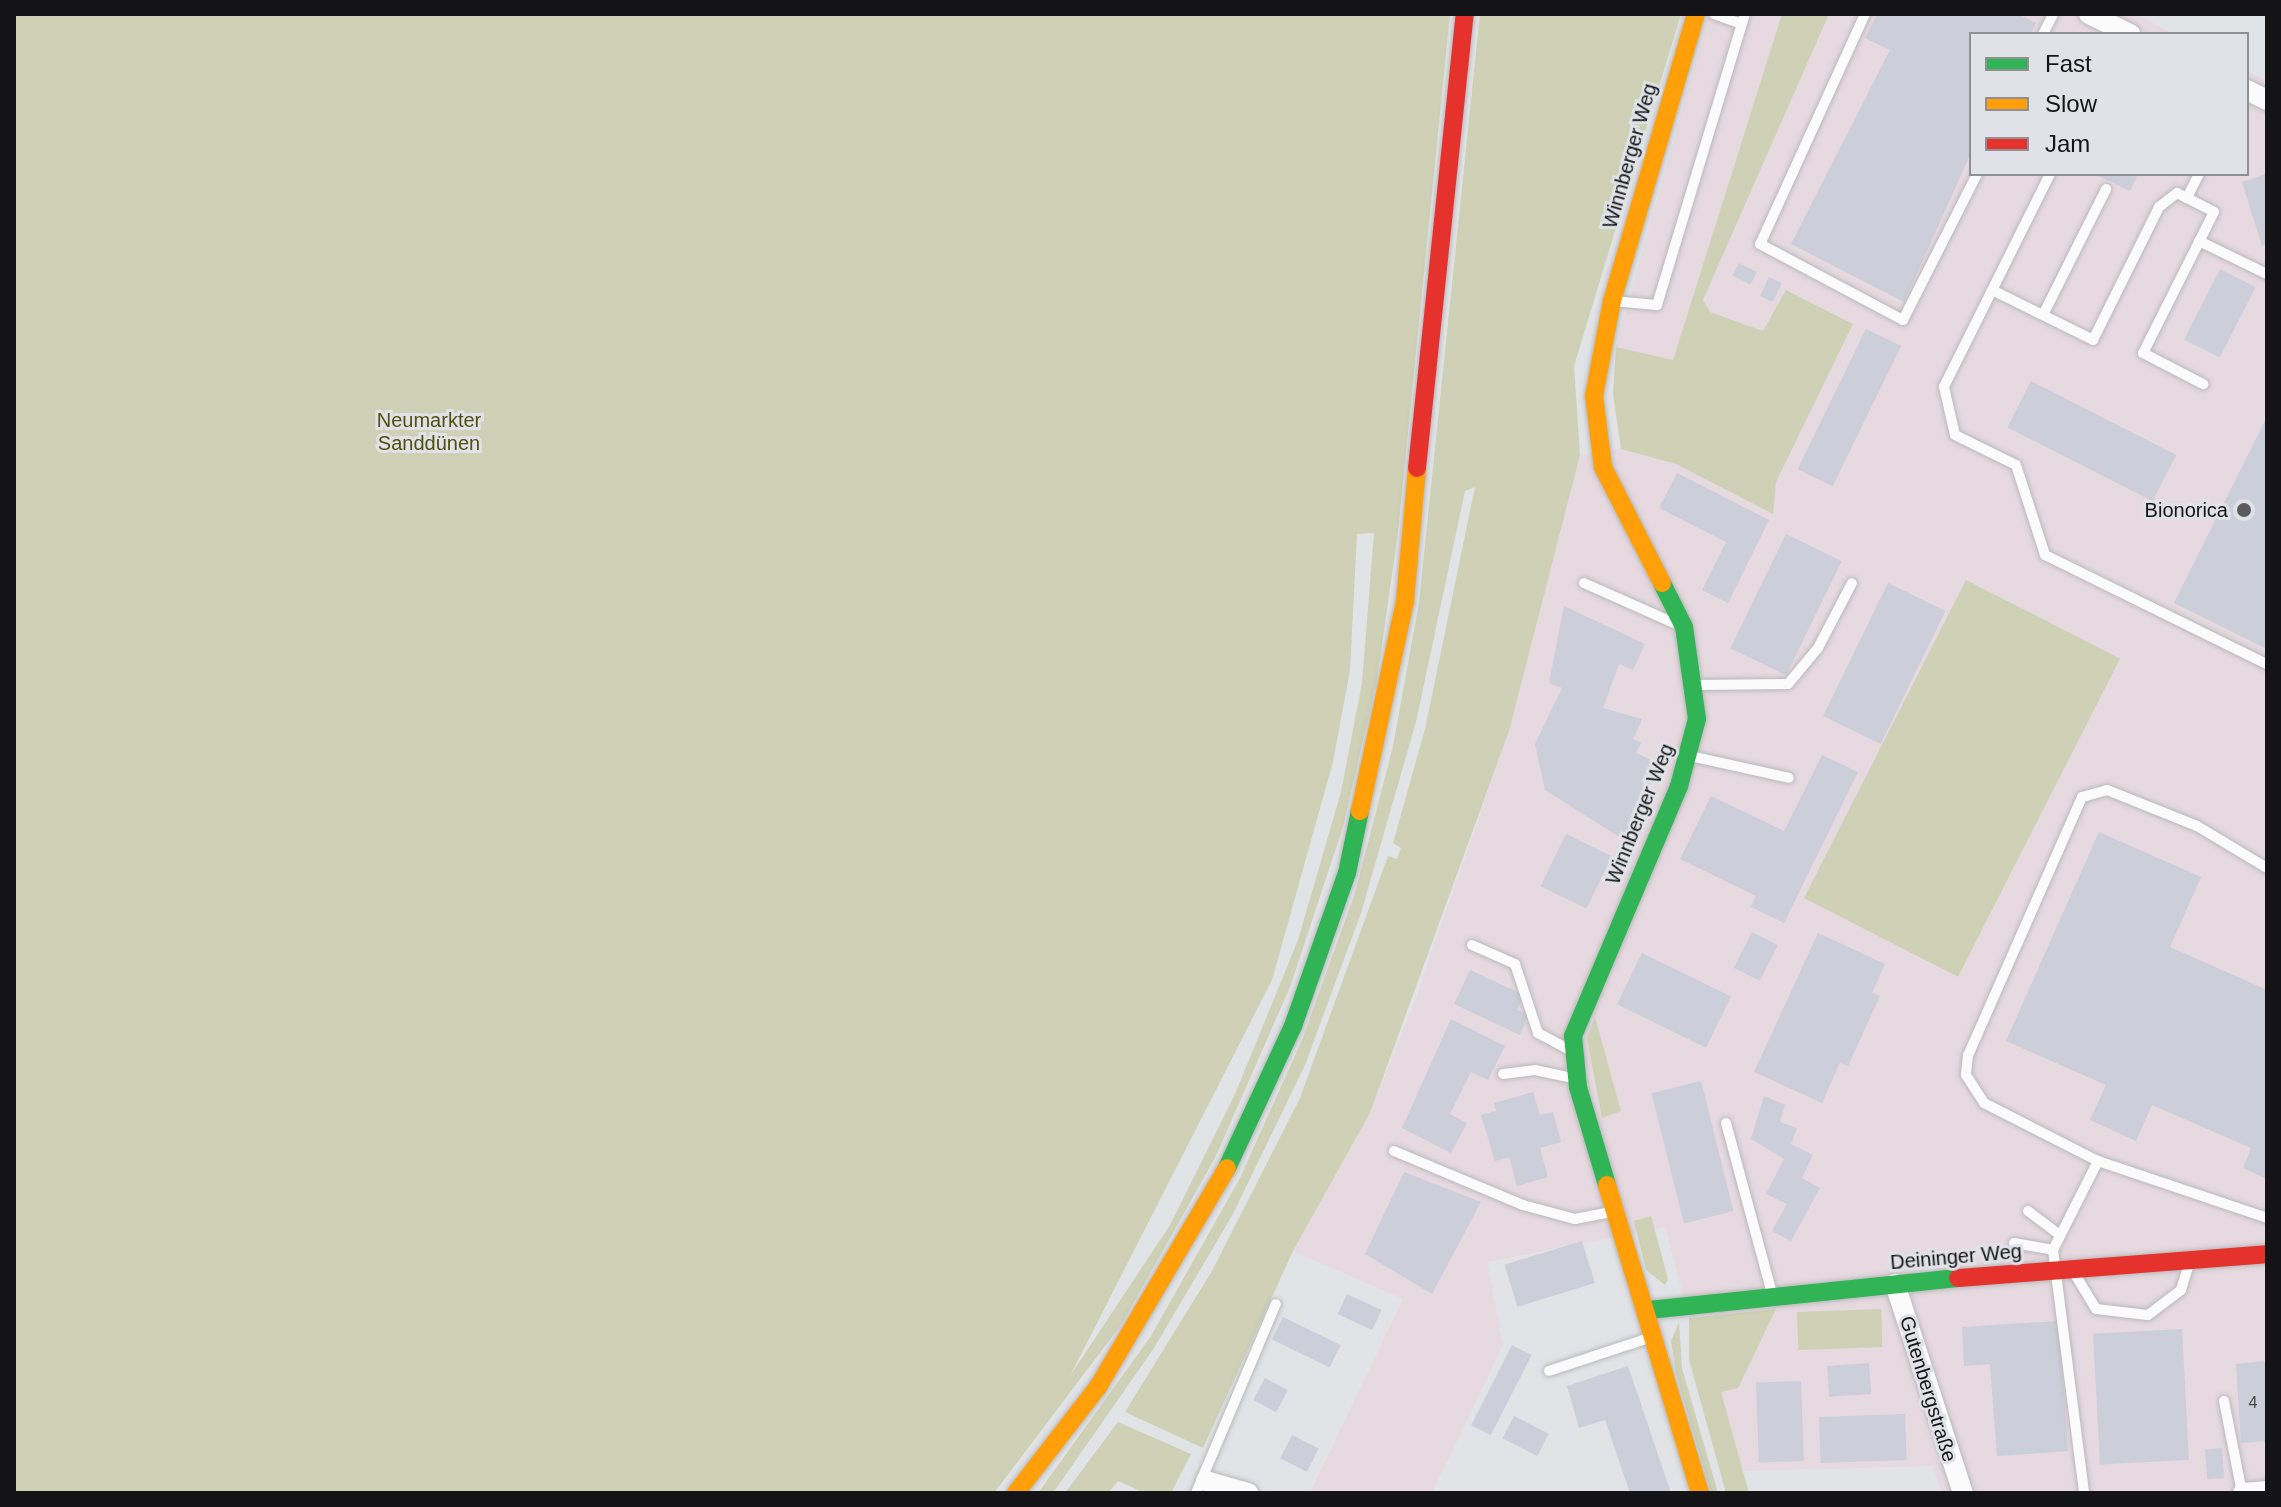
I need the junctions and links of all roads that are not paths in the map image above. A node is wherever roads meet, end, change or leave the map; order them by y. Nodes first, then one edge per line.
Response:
1 (1465, 14) edge
2 (1696, 14) edge
3 (1714, 14) edge
4 (1865, 14) edge
5 (2053, 14) edge
6 (2089, 14) edge
7 (1743, 19) edge
8 (2044, 32) edge
9 (2123, 32) edge
10 (2249, 91) edge
11 (2267, 100) edge
12 (1976, 176) edge
13 (2049, 176) edge
14 (2198, 176) edge
15 (2106, 189) dead end
16 (2187, 198) junction
17 (2199, 241) junction
18 (2267, 274) edge
19 (1992, 290) junction
20 (1612, 301) junction
21 (2043, 315) junction
22 (2203, 384) dead end
23 (1584, 583) dead end
24 (1852, 583) dead end
25 (1684, 627) junction
26 (2267, 664) edge
27 (1695, 685) junction
28 (1690, 756) junction
29 (1789, 778) dead end
30 (2267, 868) edge
31 (1472, 945) dead end
32 (1574, 1051) junction
33 (1503, 1074) dead end
34 (1576, 1079) junction
35 (1726, 1123) dead end
36 (1394, 1151) dead end
37 (2098, 1161) junction
38 (1618, 1210) junction
39 (2028, 1211) dead end
40 (2267, 1218) edge
41 (2058, 1234) junction
42 (2014, 1243) dead end
43 (2053, 1250) junction
44 (2267, 1254) edge
45 (2190, 1260) junction
46 (2072, 1270) junction
47 (2053, 1271) junction
48 (1895, 1284) junction
49 (1771, 1292) junction
50 (1276, 1304) dead end
51 (1648, 1310) junction
52 (1655, 1336) junction
53 (1549, 1371) dead end
54 (2224, 1401) dead end
55 (1201, 1487) edge
56 (2267, 1491) edge
57 (1016, 1493) edge
58 (1248, 1493) edge
59 (1700, 1493) edge
60 (1963, 1493) edge
61 (2084, 1493) edge
62 (2242, 1493) edge

1 - 57 street
2 - 20 street, Winnberger Weg
3 - 7 lane
4 - 12 lane
5 - 8 lane
6 - 9 street
7 - 20 lane
10 - 11 street
13 - 19 lane
14 - 16 lane
15 - 21 lane
16 - 17 lane
16 - 21 lane
17 - 18 lane
17 - 22 lane
19 - 21 lane
19 - 26 lane
20 - 25 street, Winnberger Weg
23 - 25 lane
24 - 27 lane
25 - 27 street, Winnberger Weg
27 - 28 street, Winnberger Weg
28 - 29 lane
28 - 32 street, Winnberger Weg
30 - 37 lane
31 - 32 lane
32 - 34 street, Winnberger Weg
33 - 34 lane
34 - 38 street, Winnberger Weg
35 - 49 lane
36 - 38 lane
37 - 40 lane
37 - 41 lane
38 - 51 street, Winnberger Weg
39 - 41 lane
41 - 43 lane
42 - 43 lane
43 - 47 lane
44 - 45 street, Deininger Weg
45 - 46 street, Deininger Weg
45 - 46 lane
46 - 47 street, Deininger Weg
47 - 48 street, Deininger Weg
47 - 61 lane
48 - 49 street, Deininger Weg
48 - 60 street, Gutenbergstraße
49 - 51 street, Deininger Weg
50 - 55 lane
51 - 52 street, Winnberger Weg
52 - 53 lane
52 - 59 street, Winnberger Weg
54 - 62 lane
55 - 58 street
56 - 62 street

